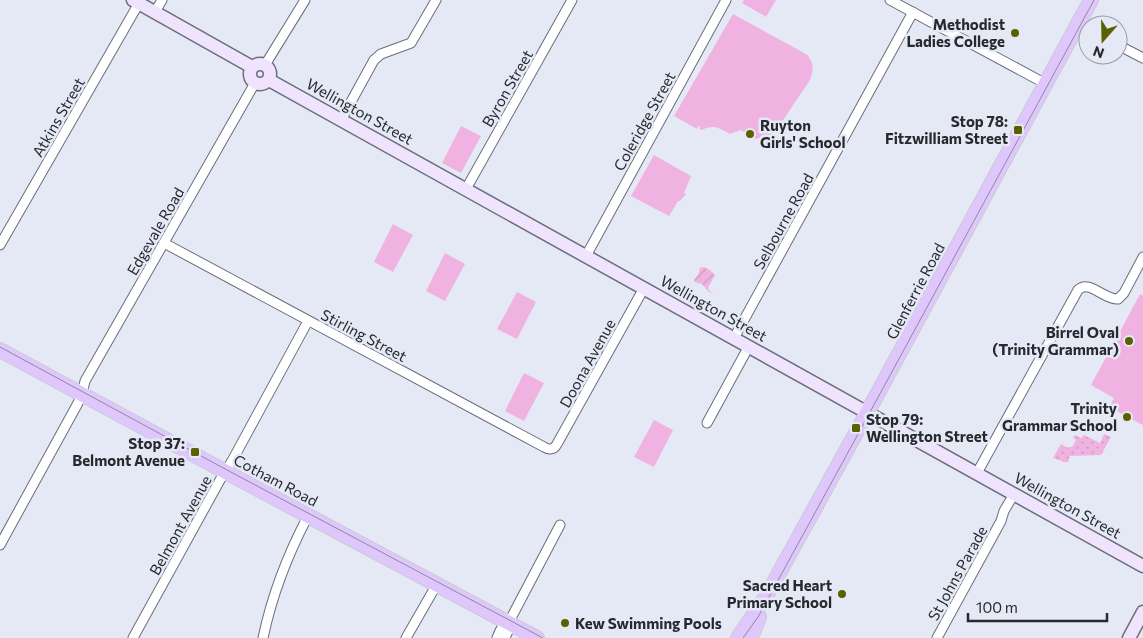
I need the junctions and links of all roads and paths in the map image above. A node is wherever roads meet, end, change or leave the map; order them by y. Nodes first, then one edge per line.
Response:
1 (162, 0) edge
2 (305, 0) edge
3 (436, 0) edge
4 (572, 0) edge
5 (726, 0) edge
6 (890, 0) edge
7 (1091, 0) edge
8 (136, 2) edge
9 (155, 12) junction
10 (912, 12) junction
11 (1086, 15) edge
12 (1078, 34) edge
13 (1128, 50) edge
14 (1143, 58) edge
15 (265, 65) junction
16 (252, 67) junction
17 (269, 80) junction
18 (255, 83) junction
19 (1046, 84) junction
20 (341, 120) junction
21 (466, 188) junction
22 (164, 243) junction
23 (0, 245) edge
24 (586, 256) junction
25 (1143, 258) edge
26 (644, 288) junction
27 (308, 321) junction
28 (734, 338) junction
29 (749, 346) junction
30 (0, 350) edge
31 (82, 394) junction
32 (867, 413) junction
33 (707, 423) dead end
34 (552, 449) joint
35 (226, 472) junction
36 (977, 473) junction
37 (1016, 495) junction
38 (308, 516) junction
39 (560, 525) dead end
40 (0, 545) edge
41 (1143, 566) edge
42 (437, 584) junction
43 (766, 598) junction
44 (1143, 612) edge
45 (508, 622) junction
46 (133, 638) edge
47 (263, 638) edge
48 (406, 638) edge
49 (497, 638) edge
50 (504, 638) edge
51 (537, 638) edge
52 (738, 638) edge
53 (751, 638) edge
54 (937, 638) edge
55 (1129, 638) edge

1 - 9 street
2 - 15 street
3 - 20 street
4 - 21 street, Byron Street
5 - 24 street, Coleridge Street
6 - 10 street
7 - 11 main road, Glenferrie Road
8 - 9 street
8 - 23 street, Atkins Street
9 - 16 street
10 - 19 street
10 - 28 street, Selbourne Road
12 - 19 main road, Glenferrie Road
13 - 14 street
15 - 16 street
15 - 17 street
16 - 18 street
17 - 18 street
17 - 20 street, Wellington Street
18 - 22 street, Edgevale Road
19 - 32 main road, Glenferrie Road
20 - 21 street, Wellington Street
21 - 24 street, Wellington Street
22 - 27 street, Stirling Street
22 - 31 street, Edgevale Road
24 - 26 street, Wellington Street
25 - 36 street
26 - 28 street, Wellington Street
26 - 34 street, Doona Avenue
27 - 34 street, Stirling Street
27 - 35 street, Belmont Avenue
28 - 29 street, Wellington Street
29 - 32 street, Wellington Street
29 - 33 street
30 - 31 main road, Cotham Road
31 - 35 main road, Cotham Road
31 - 40 street, Edgevale Road
32 - 36 street, Wellington Street
32 - 43 main road, Glenferrie Road
35 - 38 main road, Cotham Road
35 - 46 street, Belmont Avenue
36 - 37 street, Wellington Street
37 - 41 street, Wellington Street
37 - 54 street, St Johns Parade
38 - 42 main road, Cotham Road
38 - 47 street
39 - 45 street
42 - 45 main road, Cotham Road
42 - 48 street
43 - 52 main road, Glenferrie Road
43 - 53 main road, Glenferrie Road
44 - 55 street
45 - 49 street
45 - 50 street
45 - 51 main road, Cotham Road

